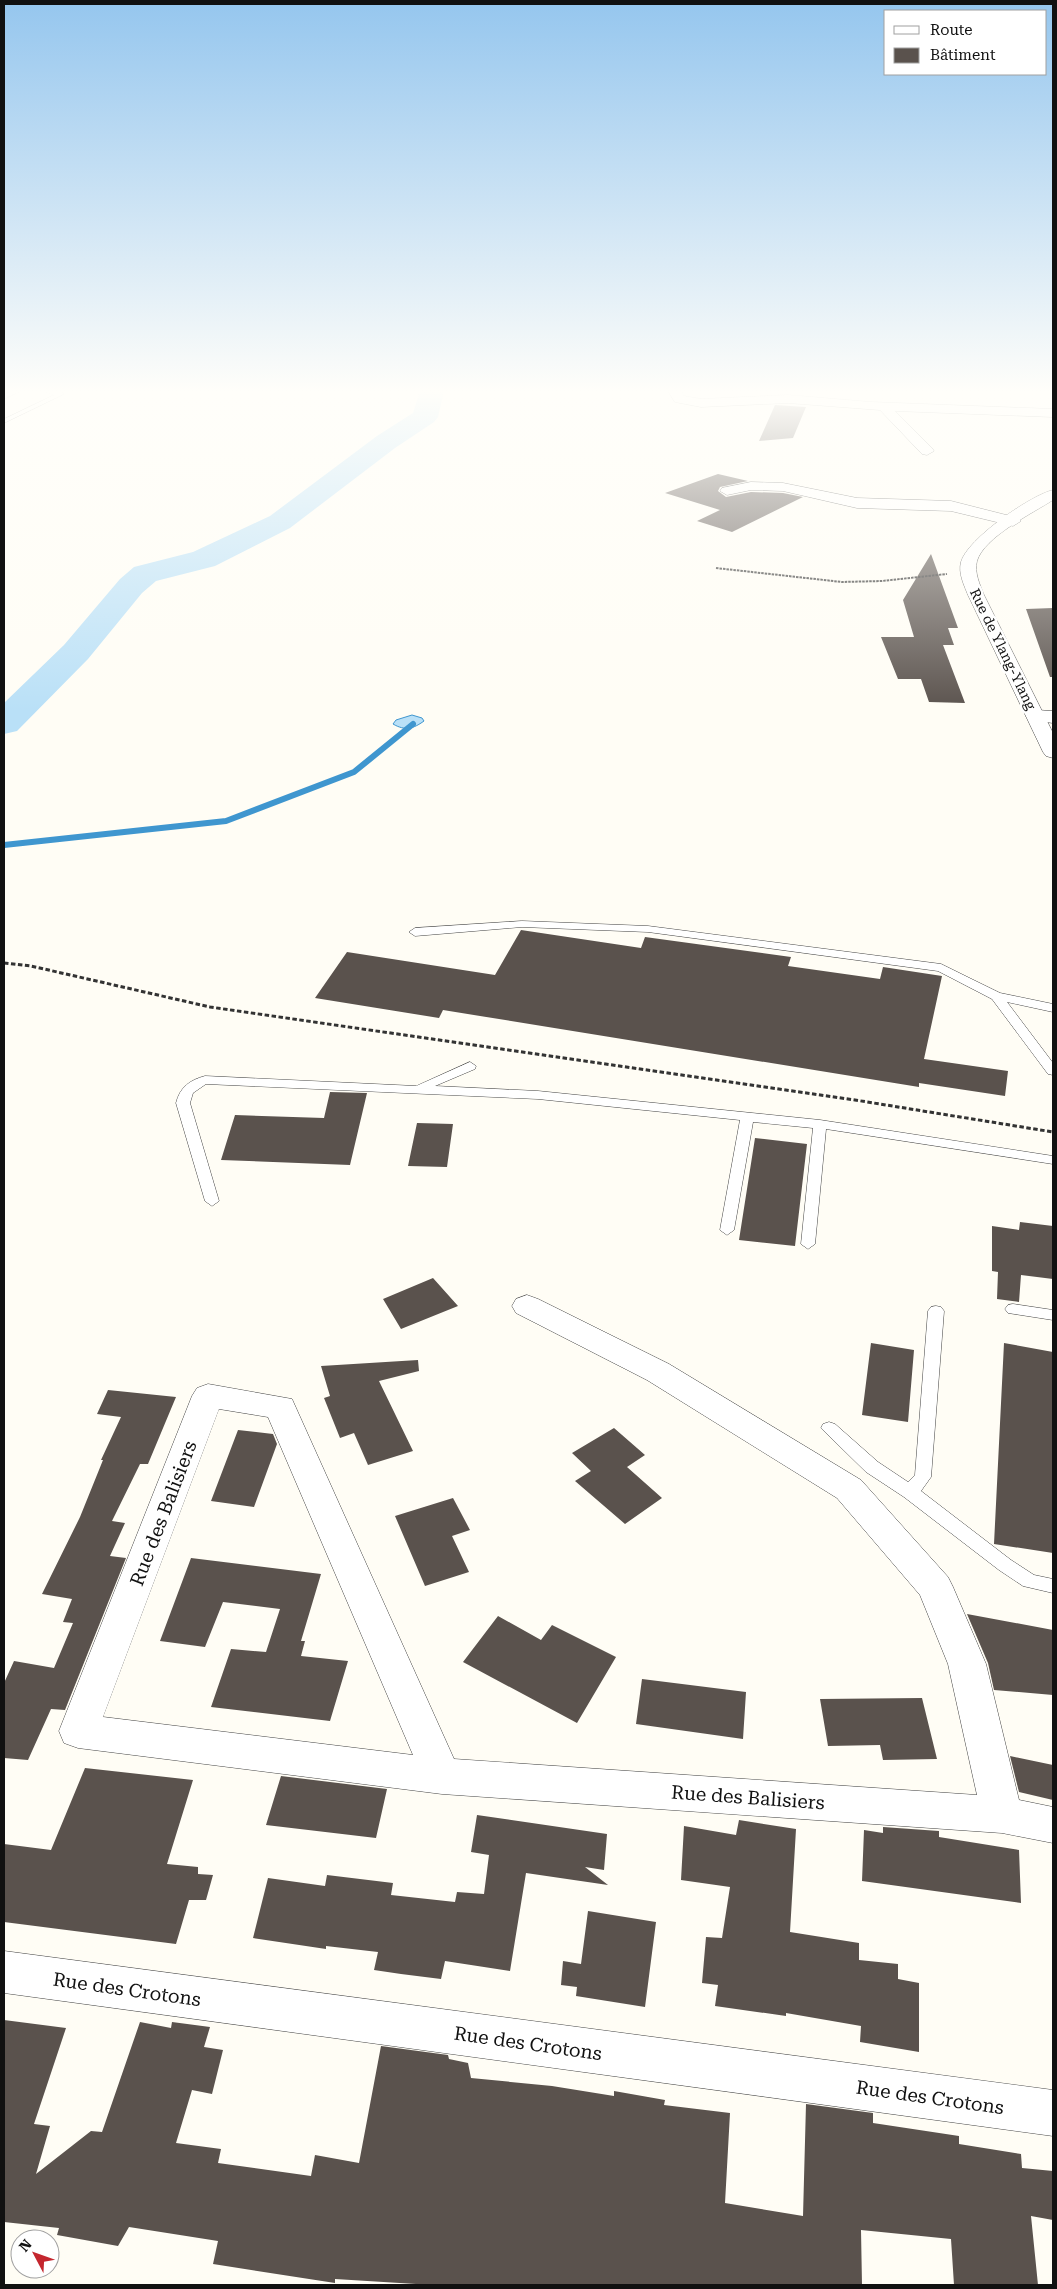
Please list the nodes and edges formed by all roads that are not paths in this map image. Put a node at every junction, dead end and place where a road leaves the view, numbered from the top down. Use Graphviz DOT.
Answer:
graph roads {
  1 [pos="833,498"];
  2 [pos="1047,498"];
  3 [pos="1013,521"];
  4 [pos="1045,717"];
  5 [pos="1053,752"];
  6 [pos="415,932"];
  7 [pos="996,996"];
  8 [pos="1053,1008"];
  9 [pos="470,1066"];
  10 [pos="1053,1071"];
  11 [pos="418,1089"];
  12 [pos="746,1116"];
  13 [pos="820,1124"];
  14 [pos="1053,1160"];
  15 [pos="212,1201"];
  16 [pos="727,1230"];
  17 [pos="808,1244"];
  18 [pos="527,1306"];
  19 [pos="1014,1309"];
  20 [pos="936,1311"];
  21 [pos="1053,1315"];
  22 [pos="829,1428"];
  23 [pos="910,1492"];
  24 [pos="1053,1586"];
  25 [pos="442,1776"];
  26 [pos="1002,1815"];
  27 [pos="1053,1825"];
  28 [pos="4,1972"];
  29 [pos="1053,2113"];
  1 -- 3 [label="street"];
  2 -- 3 [label="street, Rue de Ylang-Ylang"];
  3 -- 4 [label="street, Rue de Ylang-Ylang"];
  4 -- 5 [label="street, Rue de Ylang-Ylang"];
  6 -- 7 [label="lane"];
  7 -- 8 [label="lane"];
  7 -- 10 [label="lane"];
  9 -- 11 [label="lane"];
  11 -- 12 [label="lane"];
  11 -- 15 [label="lane"];
  12 -- 13 [label="lane"];
  12 -- 16 [label="lane"];
  13 -- 14 [label="lane"];
  13 -- 17 [label="lane"];
  18 -- 26 [label="street"];
  19 -- 21 [label="lane"];
  20 -- 23 [label="lane"];
  22 -- 23 [label="lane"];
  23 -- 24 [label="lane"];
  25 -- 25 [label="street, Rue des Balisiers"];
  25 -- 26 [label="street, Rue des Balisiers"];
  26 -- 27 [label="street, Rue des Balisiers"];
  28 -- 29 [label="street, Rue des Crotons"];
}
